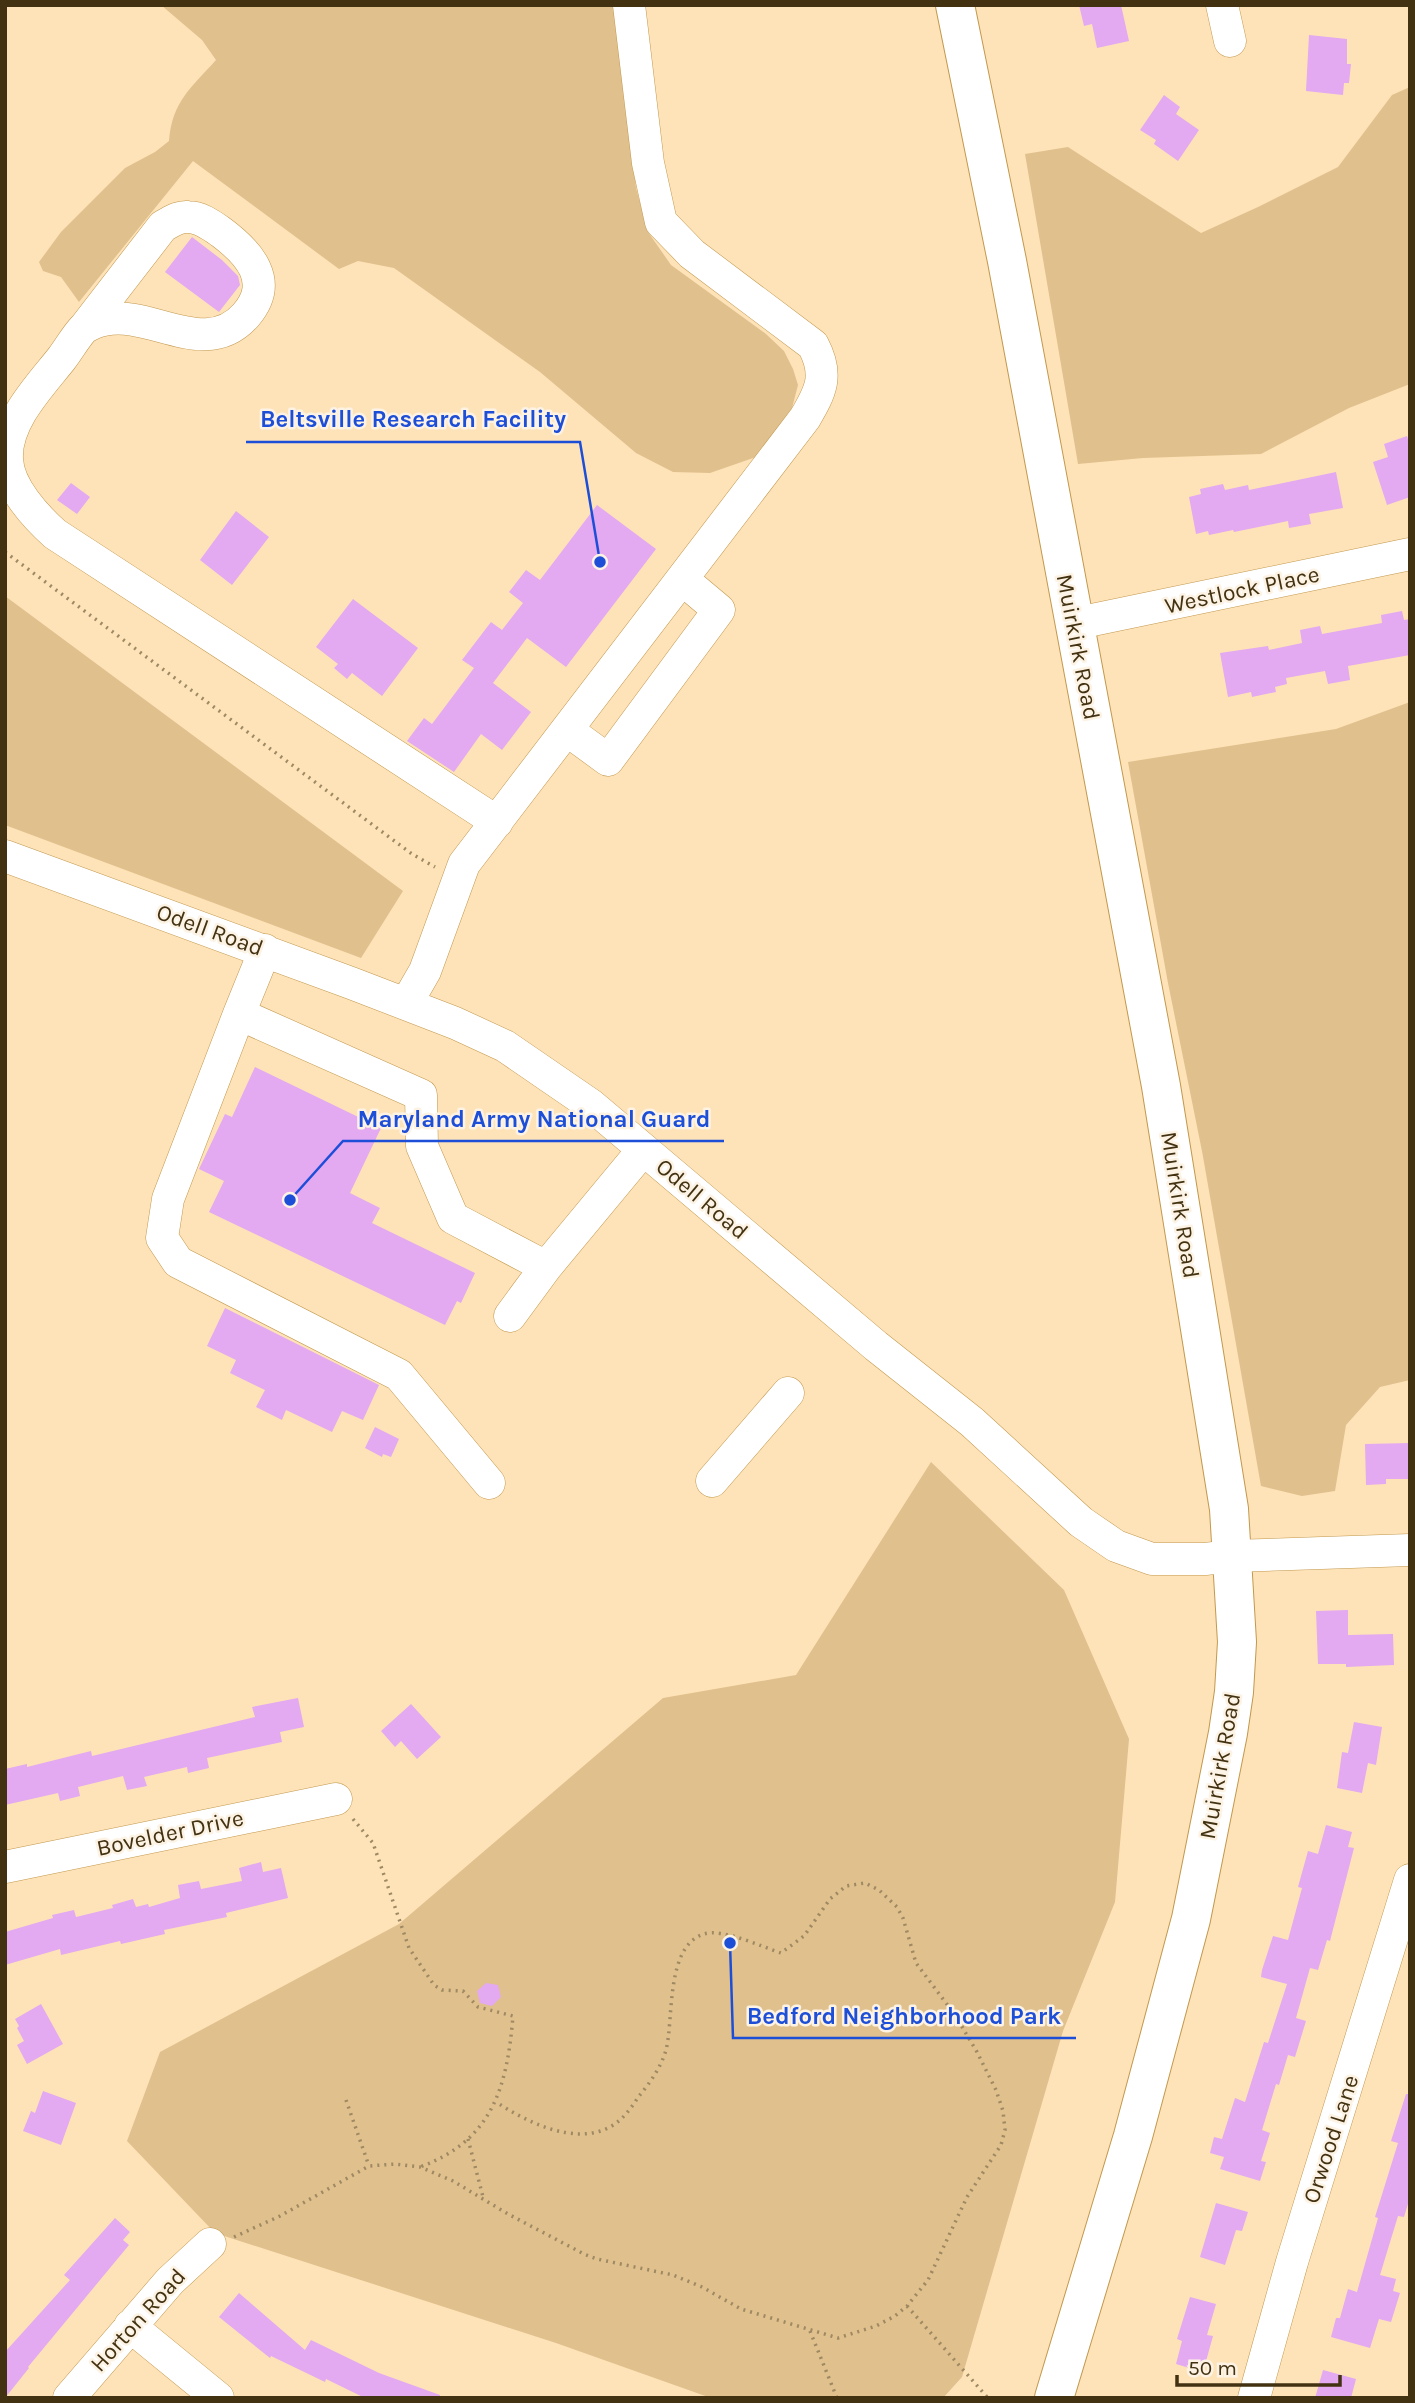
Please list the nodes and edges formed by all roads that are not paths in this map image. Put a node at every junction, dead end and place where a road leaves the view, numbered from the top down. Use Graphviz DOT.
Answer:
graph roads {
  1 [pos="629,5"];
  2 [pos="955,5"];
  3 [pos="1222,5"];
  4 [pos="1230,41"];
  5 [pos="85,327"];
  6 [pos="1410,554"];
  7 [pos="682,579"];
  8 [pos="1073,624"];
  9 [pos="567,730"];
  10 [pos="497,822"];
  11 [pos="5,856"];
  12 [pos="265,950"];
  13 [pos="406,1004"];
  14 [pos="239,1014"];
  15 [pos="643,1150"];
  16 [pos="546,1268"];
  17 [pos="510,1316"];
  18 [pos="788,1393"];
  19 [pos="712,1481"];
  20 [pos="489,1483"];
  21 [pos="1410,1550"];
  22 [pos="1232,1556"];
  23 [pos="335,1799"];
  24 [pos="5,1867"];
  25 [pos="1410,1880"];
  26 [pos="210,2244"];
  27 [pos="130,2326"];
  28 [pos="69,2398"];
  29 [pos="218,2398"];
  30 [pos="1054,2398"];
  31 [pos="1254,2398"];
  1 -- 7 [label="street"];
  2 -- 8 [label="main road, Muirkirk Road"];
  3 -- 4 [label="street"];
  5 -- 5 [label="street"];
  5 -- 10 [label="street"];
  6 -- 8 [label="street, Westlock Place"];
  7 -- 9 [label="street"];
  7 -- 9 [label="street"];
  8 -- 22 [label="main road, Muirkirk Road"];
  9 -- 10 [label="street"];
  10 -- 13 [label="street"];
  11 -- 12 [label="street, Odell Road"];
  12 -- 13 [label="street, Odell Road"];
  12 -- 14 [label="street"];
  13 -- 15 [label="street, Odell Road"];
  14 -- 16 [label="street"];
  14 -- 20 [label="street"];
  15 -- 16 [label="street"];
  15 -- 22 [label="street, Odell Road"];
  16 -- 17 [label="street"];
  18 -- 19 [label="street"];
  21 -- 22 [label="street, Odell Road"];
  22 -- 30 [label="main road, Muirkirk Road"];
  23 -- 24 [label="street, Bovelder Drive"];
  25 -- 31 [label="street, Orwood Lane"];
  26 -- 27 [label="street, Horton Road"];
  27 -- 28 [label="street, Horton Road"];
  27 -- 29 [label="street"];
}
